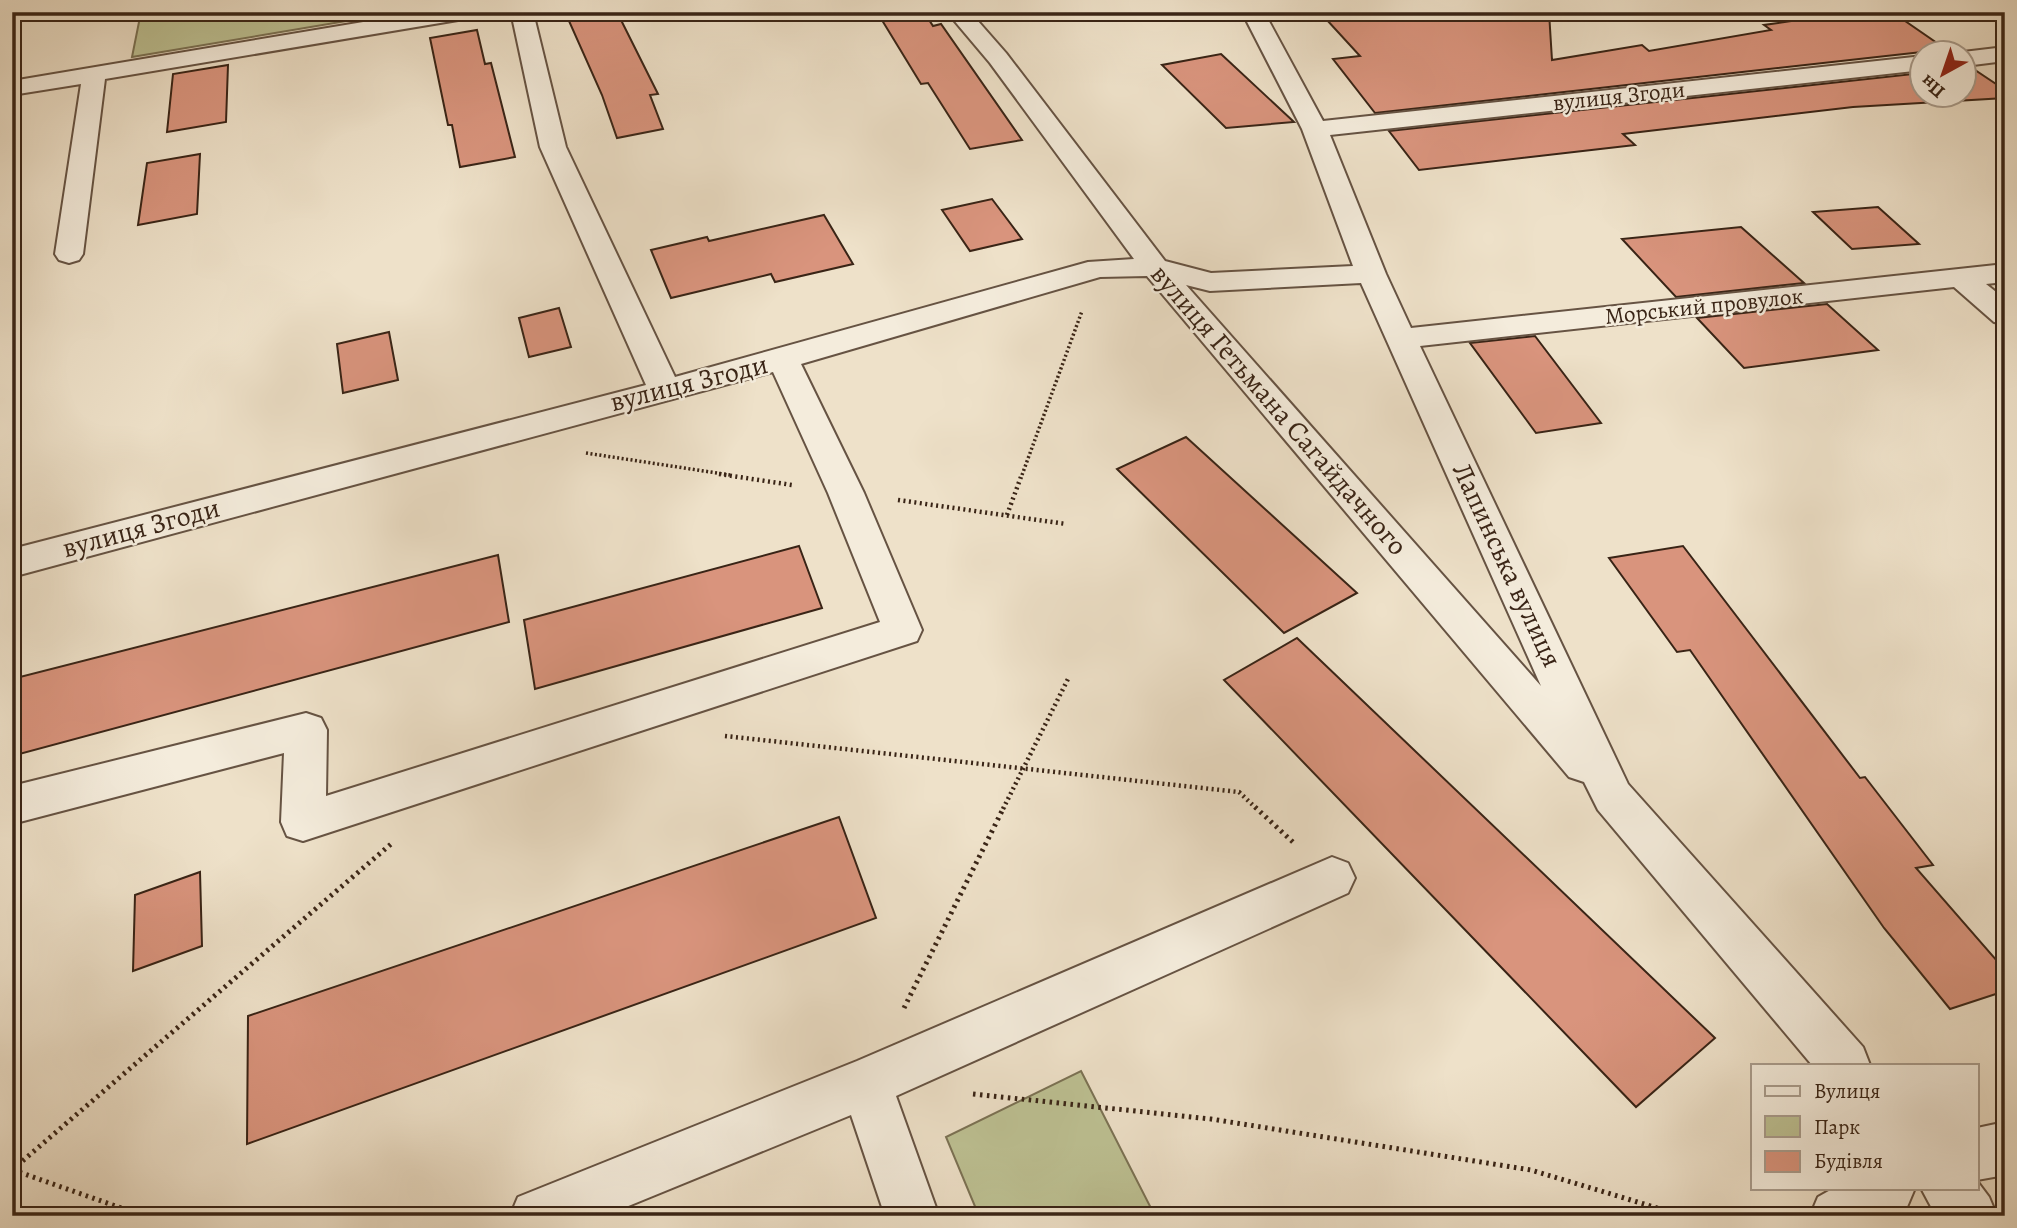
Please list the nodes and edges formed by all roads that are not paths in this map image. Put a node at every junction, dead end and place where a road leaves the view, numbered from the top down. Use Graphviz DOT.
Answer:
graph roads {
  1 [pos="464,12"];
  2 [pos="958,12"];
  3 [pos="1255,12"];
  4 [pos="517,14"];
  5 [pos="2005,54"];
  6 [pos="1979,57"];
  7 [pos="1909,65"];
  8 [pos="94,74"];
  9 [pos="12,88"];
  10 [pos="1315,129"];
  11 [pos="69,254"];
  12 [pos="1155,267"];
  13 [pos="2005,273"];
  14 [pos="1371,274"];
  15 [pos="1961,278"];
  16 [pos="2005,314"];
  17 [pos="1403,338"];
  18 [pos="783,359"];
  19 [pos="664,389"];
  20 [pos="12,563"];
  21 [pos="1613,797"];
  22 [pos="12,806"];
  23 [pos="1332,877"];
  24 [pos="1844,1064"];
  25 [pos="866,1083"];
  26 [pos="2005,1148"];
  27 [pos="1979,1154"];
  28 [pos="1884,1190"];
  29 [pos="1950,1190"];
  30 [pos="537,1216"];
  31 [pos="912,1216"];
  32 [pos="1837,1216"];
  33 [pos="1970,1216"];
  1 -- 8 [label="street"];
  2 -- 12 [label="street, вулиця Гетьмана Сагайдачного"];
  3 -- 10 [label="street, Лапинська вулиця"];
  4 -- 19 [label="street"];
  5 -- 6 [label="street"];
  7 -- 10 [label="street, вулиця Згоди"];
  8 -- 9 [label="street"];
  8 -- 11 [label="street"];
  10 -- 14 [label="street, Лапинська вулиця"];
  12 -- 14 [label="street, вулиця Згоди"];
  12 -- 18 [label="street, вулиця Згоди"];
  12 -- 21 [label="street, вулиця Гетьмана Сагайдачного"];
  13 -- 15 [label="street, Морський провулок"];
  14 -- 17 [label="street, Лапинська вулиця"];
  15 -- 16 [label="street"];
  15 -- 17 [label="street, Морський провулок"];
  17 -- 21 [label="street, Лапинська вулиця"];
  18 -- 19 [label="street, вулиця Згоди"];
  18 -- 22 [label="street"];
  19 -- 20 [label="street, вулиця Згоди"];
  21 -- 24 [label="street, Лапинська вулиця"];
  23 -- 25 [label="street"];
  25 -- 30 [label="street"];
  25 -- 31 [label="street"];
  26 -- 27 [label="street"];
  28 -- 32 [label="street"];
  29 -- 33 [label="street"];
}
